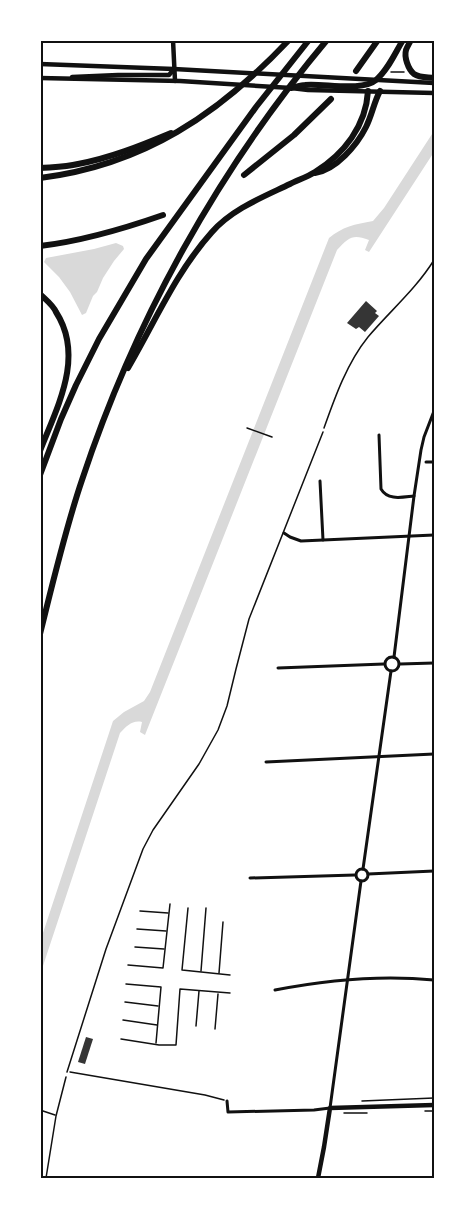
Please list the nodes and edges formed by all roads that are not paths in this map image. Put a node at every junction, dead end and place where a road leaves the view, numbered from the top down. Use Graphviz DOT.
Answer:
graph roads {
  1 [pos="173,40"];
  2 [pos="289,40"];
  3 [pos="309,40"];
  4 [pos="327,40"];
  5 [pos="378,40"];
  6 [pos="404,40"];
  7 [pos="411,40"];
  8 [pos="40,64"];
  9 [pos="174,69"];
  10 [pos="356,71"];
  11 [pos="40,78"];
  12 [pos="435,78"];
  13 [pos="62,79"];
  14 [pos="358,79"];
  15 [pos="376,80"];
  16 [pos="175,81"];
  17 [pos="435,83"];
  18 [pos="291,88"];
  19 [pos="366,88"];
  20 [pos="380,91"];
  21 [pos="435,93"];
  22 [pos="332,99"];
  23 [pos="190,125"];
  24 [pos="40,168"];
  25 [pos="314,173"];
  26 [pos="244,175"];
  27 [pos="40,178"];
  28 [pos="163,215"];
  29 [pos="40,246"];
  30 [pos="40,294"];
  31 [pos="115,389"];
  32 [pos="435,411"];
  33 [pos="323,432"];
  34 [pos="379,435"];
  35 [pos="40,452"];
  36 [pos="426,462"];
  37 [pos="435,462"];
  38 [pos="40,475"];
  39 [pos="320,481"];
  40 [pos="414,496"];
  41 [pos="284,533"];
  42 [pos="435,535"];
  43 [pos="409,536"];
  44 [pos="323,540"];
  45 [pos="40,634"];
  46 [pos="394,657"];
  47 [pos="435,663"];
  48 [pos="384,664"];
  49 [pos="399,664"];
  50 [pos="278,668"];
  51 [pos="391,671"];
  52 [pos="435,754"];
  53 [pos="378,757"];
  54 [pos="266,762"];
  55 [pos="363,869"];
  56 [pos="435,871"];
  57 [pos="368,874"];
  58 [pos="355,875"];
  59 [pos="250,878"];
  60 [pos="361,882"];
  61 [pos="347,980"];
  62 [pos="435,980"];
  63 [pos="275,990"];
  64 [pos="67,1072"];
  65 [pos="227,1101"];
  66 [pos="435,1105"];
  67 [pos="330,1108"];
  68 [pos="318,1179"];
  1 -- 9 [label="street"];
  2 -- 23 [label="highway"];
  3 -- 38 [label="highway"];
  4 -- 31 [label="highway"];
  5 -- 10 [label="highway"];
  6 -- 15 [label="highway"];
  7 -- 12 [label="highway"];
  8 -- 9 [label="street"];
  9 -- 13 [label="street"];
  9 -- 14 [label="street"];
  9 -- 16 [label="street"];
  11 -- 13 [label="street"];
  13 -- 16 [label="street"];
  14 -- 15 [label="street"];
  14 -- 19 [label="street"];
  15 -- 17 [label="street"];
  15 -- 19 [label="highway"];
  16 -- 18 [label="street"];
  18 -- 19 [label="highway"];
  19 -- 20 [label="street"];
  19 -- 25 [label="highway"];
  20 -- 21 [label="street"];
  20 -- 25 [label="highway"];
  22 -- 26 [label="highway"];
  23 -- 24 [label="highway"];
  23 -- 27 [label="highway"];
  25 -- 31 [label="highway"];
  28 -- 29 [label="highway"];
  30 -- 35 [label="highway"];
  31 -- 45 [label="highway"];
  32 -- 40 [label="street"];
  33 -- 41 [label="lane"];
  34 -- 40 [label="street"];
  36 -- 37 [label="street"];
  39 -- 44 [label="street"];
  40 -- 43 [label="street"];
  41 -- 44 [label="street"];
  41 -- 64 [label="lane"];
  42 -- 43 [label="street"];
  43 -- 44 [label="street"];
  43 -- 46 [label="street"];
  46 -- 48 [label="street"];
  46 -- 49 [label="street"];
  47 -- 49 [label="street"];
  48 -- 50 [label="street"];
  48 -- 51 [label="street"];
  49 -- 51 [label="street"];
  51 -- 53 [label="street"];
  52 -- 53 [label="street"];
  53 -- 54 [label="street"];
  53 -- 55 [label="street"];
  55 -- 57 [label="street"];
  55 -- 58 [label="street"];
  56 -- 57 [label="street"];
  57 -- 60 [label="street"];
  58 -- 59 [label="street"];
  58 -- 60 [label="street"];
  60 -- 61 [label="street"];
  61 -- 62 [label="street"];
  61 -- 63 [label="street"];
  61 -- 67 [label="street"];
  65 -- 67 [label="street"];
  66 -- 67 [label="street"];
  67 -- 68 [label="street"];
}
